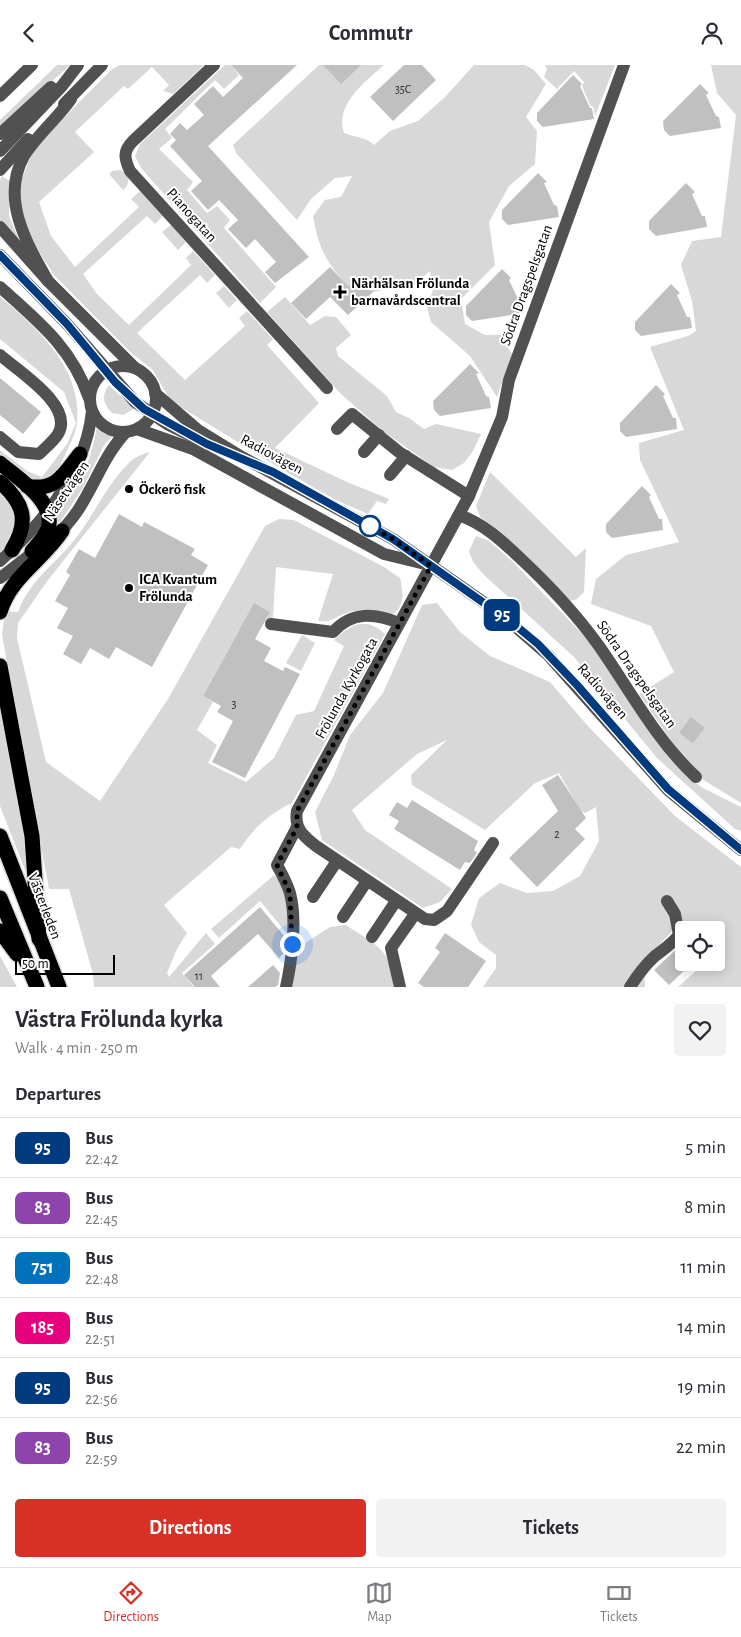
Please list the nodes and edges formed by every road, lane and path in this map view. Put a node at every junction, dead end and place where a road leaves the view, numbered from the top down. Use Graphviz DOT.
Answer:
graph roads {
  1 [pos="32,65"];
  2 [pos="78,65"];
  3 [pos="112,65"];
  4 [pos="214,65"];
  5 [pos="624,65"];
  6 [pos="100,69"];
  7 [pos="70,75"];
  8 [pos="0,96"];
  9 [pos="70,99"];
  10 [pos="0,134"];
  11 [pos="0,151"];
  12 [pos="0,170"];
  13 [pos="0,227"];
  14 [pos="0,255"];
  15 [pos="48,281"];
  16 [pos="0,287"];
  17 [pos="0,355"];
  18 [pos="135,368"];
  19 [pos="106,371"];
  20 [pos="327,388"];
  21 [pos="155,393"];
  22 [pos="91,405"];
  23 [pos="152,415"];
  24 [pos="337,429"];
  25 [pos="131,430"];
  26 [pos="379,435"];
  27 [pos="0,437"];
  28 [pos="207,444"];
  29 [pos="364,452"];
  30 [pos="80,454"];
  31 [pos="406,456"];
  32 [pos="242,457"];
  33 [pos="0,463"];
  34 [pos="390,475"];
  35 [pos="0,482"];
  36 [pos="27,486"];
  37 [pos="266,489"];
  38 [pos="469,496"];
  39 [pos="48,512"];
  40 [pos="459,515"];
  41 [pos="62,531"];
  42 [pos="12,550"];
  43 [pos="32,551"];
  44 [pos="0,561"];
  45 [pos="431,566"];
  46 [pos="0,578"];
  47 [pos="0,612"];
  48 [pos="399,623"];
  49 [pos="271,624"];
  50 [pos="0,666"];
  51 [pos="696,777"];
  52 [pos="297,827"];
  53 [pos="0,836"];
  54 [pos="493,843"];
  55 [pos="741,850"];
  56 [pos="338,861"];
  57 [pos="367,881"];
  58 [pos="313,897"];
  59 [pos="0,898"];
  60 [pos="396,901"];
  61 [pos="667,901"];
  62 [pos="415,914"];
  63 [pos="343,917"];
  64 [pos="0,931"];
  65 [pos="372,937"];
  66 [pos="39,939"];
  67 [pos="34,980"];
  68 [pos="59,987"];
  69 [pos="286,987"];
  70 [pos="400,987"];
  71 [pos="630,987"];
  1 -- 8 [label="street"];
  2 -- 7 [label="street"];
  3 -- 6 [label="street"];
  4 -- 20 [label="street, Pianogatan"];
  5 -- 38 [label="street, Södra Dragspelsgatan"];
  6 -- 9 [label="street"];
  7 -- 10 [label="street"];
  7 -- 11 [label="street"];
  9 -- 12 [label="street"];
  9 -- 15 [label="street"];
  13 -- 15 [label="street"];
  14 -- 19 [label="street"];
  15 -- 18 [label="street"];
  16 -- 22 [label="street"];
  17 -- 27 [label="street"];
  18 -- 19 [label="street"];
  18 -- 21 [label="street, Radiovägen"];
  19 -- 22 [label="street, Näsetvägen"];
  19 -- 23 [label="street"];
  21 -- 23 [label="street"];
  21 -- 32 [label="street, Radiovägen"];
  22 -- 25 [label="street, Radiovägen"];
  22 -- 30 [label="street, Näsetvägen"];
  23 -- 25 [label="street, Näsetvägen"];
  23 -- 28 [label="street"];
  24 -- 26 [label="street"];
  25 -- 37 [label="street, Radiovägen"];
  25 -- 41 [label="street, Näsetvägen"];
  26 -- 29 [label="street"];
  26 -- 31 [label="street"];
  28 -- 32 [label="street"];
  28 -- 37 [label="street"];
  30 -- 36 [label="highway"];
  30 -- 39 [label="street, Näsetvägen"];
  31 -- 34 [label="street"];
  31 -- 38 [label="street"];
  32 -- 45 [label="street, Radiovägen"];
  33 -- 36 [label="highway"];
  35 -- 42 [label="highway"];
  36 -- 39 [label="highway"];
  37 -- 45 [label="street, Radiovägen"];
  38 -- 40 [label="street, Södra Dragspelsgatan"];
  39 -- 42 [label="street, Näsetvägen"];
  39 -- 43 [label="highway"];
  40 -- 45 [label="street, Södra Dragspelsgatan"];
  40 -- 51 [label="street, Södra Dragspelsgatan"];
  41 -- 43 [label="street, Näsetvägen"];
  41 -- 47 [label="highway"];
  42 -- 44 [label="street, Näsetvägen"];
  43 -- 46 [label="street, Näsetvägen"];
  45 -- 48 [label="street, Frölunda Kyrkogata"];
  45 -- 55 [label="street, Radiovägen"];
  48 -- 49 [label="street"];
  48 -- 52 [label="street, Frölunda Kyrkogata"];
  50 -- 66 [label="highway"];
  52 -- 56 [label="street"];
  52 -- 69 [label="street, Frölunda Kyrkogata"];
  53 -- 66 [label="highway, Västerleden"];
  54 -- 62 [label="street"];
  56 -- 57 [label="street"];
  56 -- 58 [label="street"];
  57 -- 60 [label="street"];
  57 -- 63 [label="street"];
  59 -- 67 [label="highway"];
  60 -- 62 [label="street"];
  60 -- 65 [label="street"];
  61 -- 71 [label="street"];
  62 -- 70 [label="street"];
  64 -- 67 [label="highway"];
  66 -- 68 [label="highway, Västerleden"];
}
